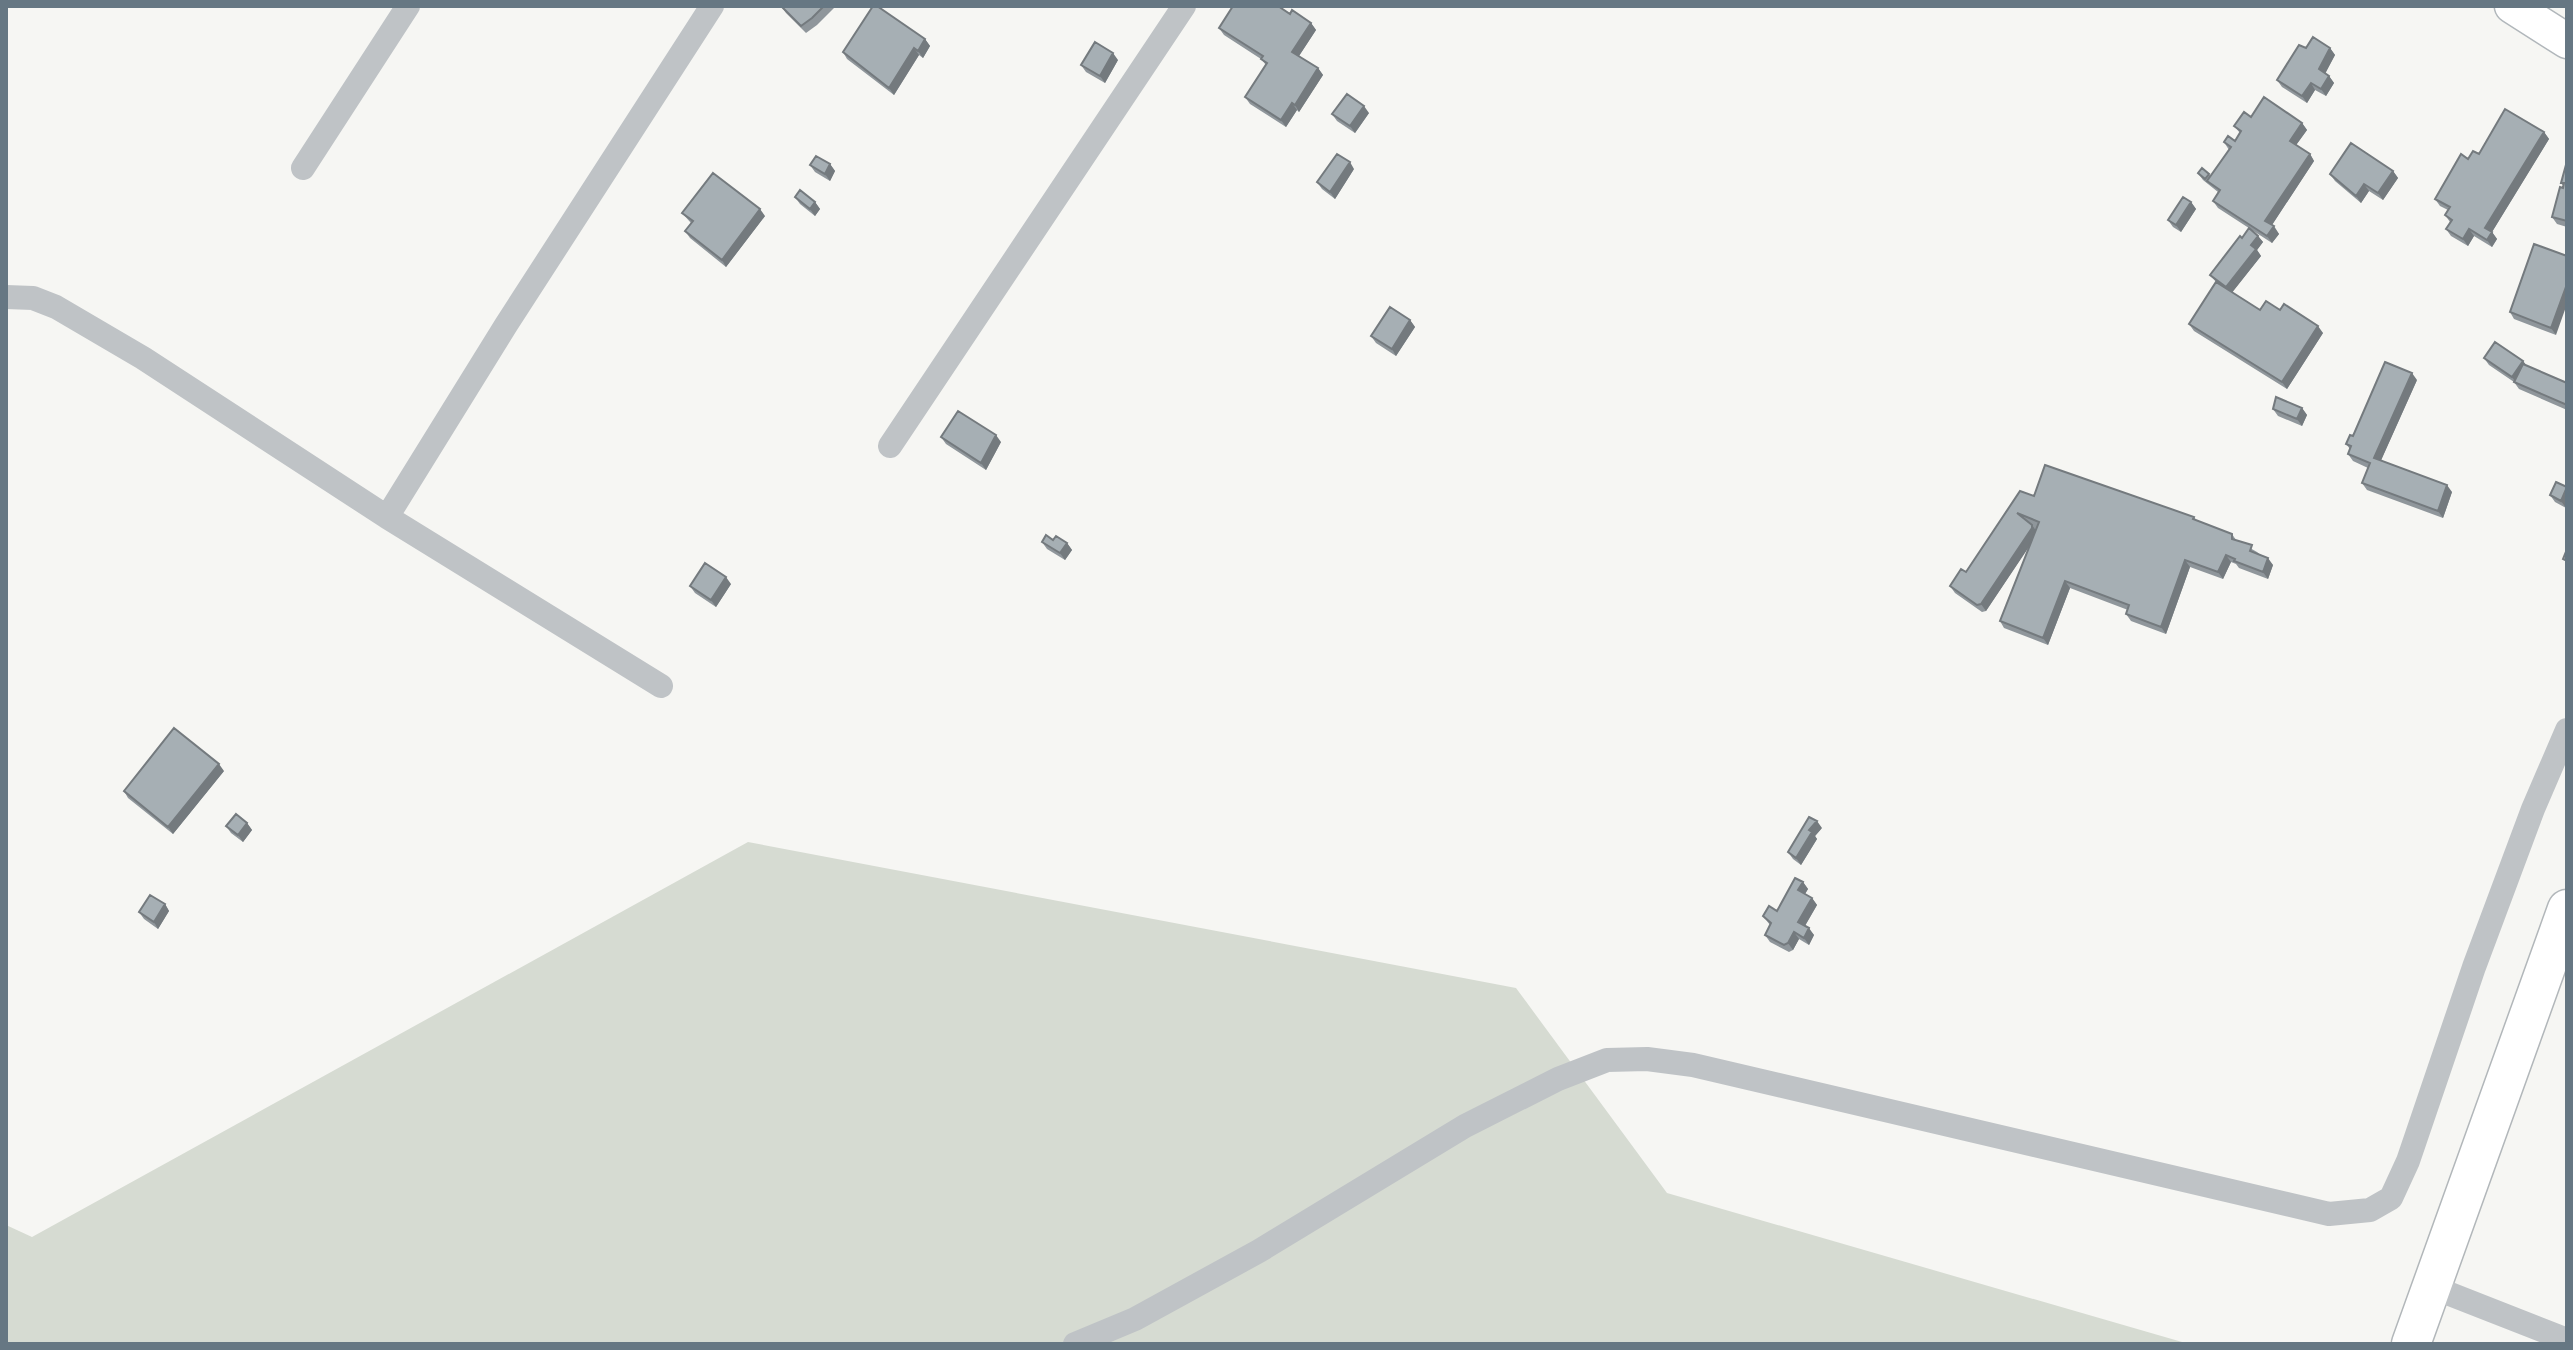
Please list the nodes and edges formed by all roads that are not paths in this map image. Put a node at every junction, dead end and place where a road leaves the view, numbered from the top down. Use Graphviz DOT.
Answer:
graph roads {
  1 [pos="408,6"];
  2 [pos="712,6"];
  3 [pos="1184,6"];
  4 [pos="2512,6"];
  5 [pos="2567,41"];
  6 [pos="303,168"];
  7 [pos="6,297"];
  8 [pos="890,446"];
  9 [pos="387,517"];
  10 [pos="661,686"];
  11 [pos="2567,730"];
  12 [pos="2567,909"];
  13 [pos="2432,1287"];
  14 [pos="2567,1340"];
  15 [pos="1075,1344"];
  16 [pos="2411,1344"];
  1 -- 6 [label="street"];
  2 -- 9 [label="street"];
  3 -- 8 [label="street"];
  4 -- 5 [label="street"];
  7 -- 9 [label="street"];
  9 -- 10 [label="street"];
  11 -- 15 [label="street"];
  12 -- 13 [label="main road"];
  13 -- 14 [label="street"];
  13 -- 16 [label="main road"];
}
